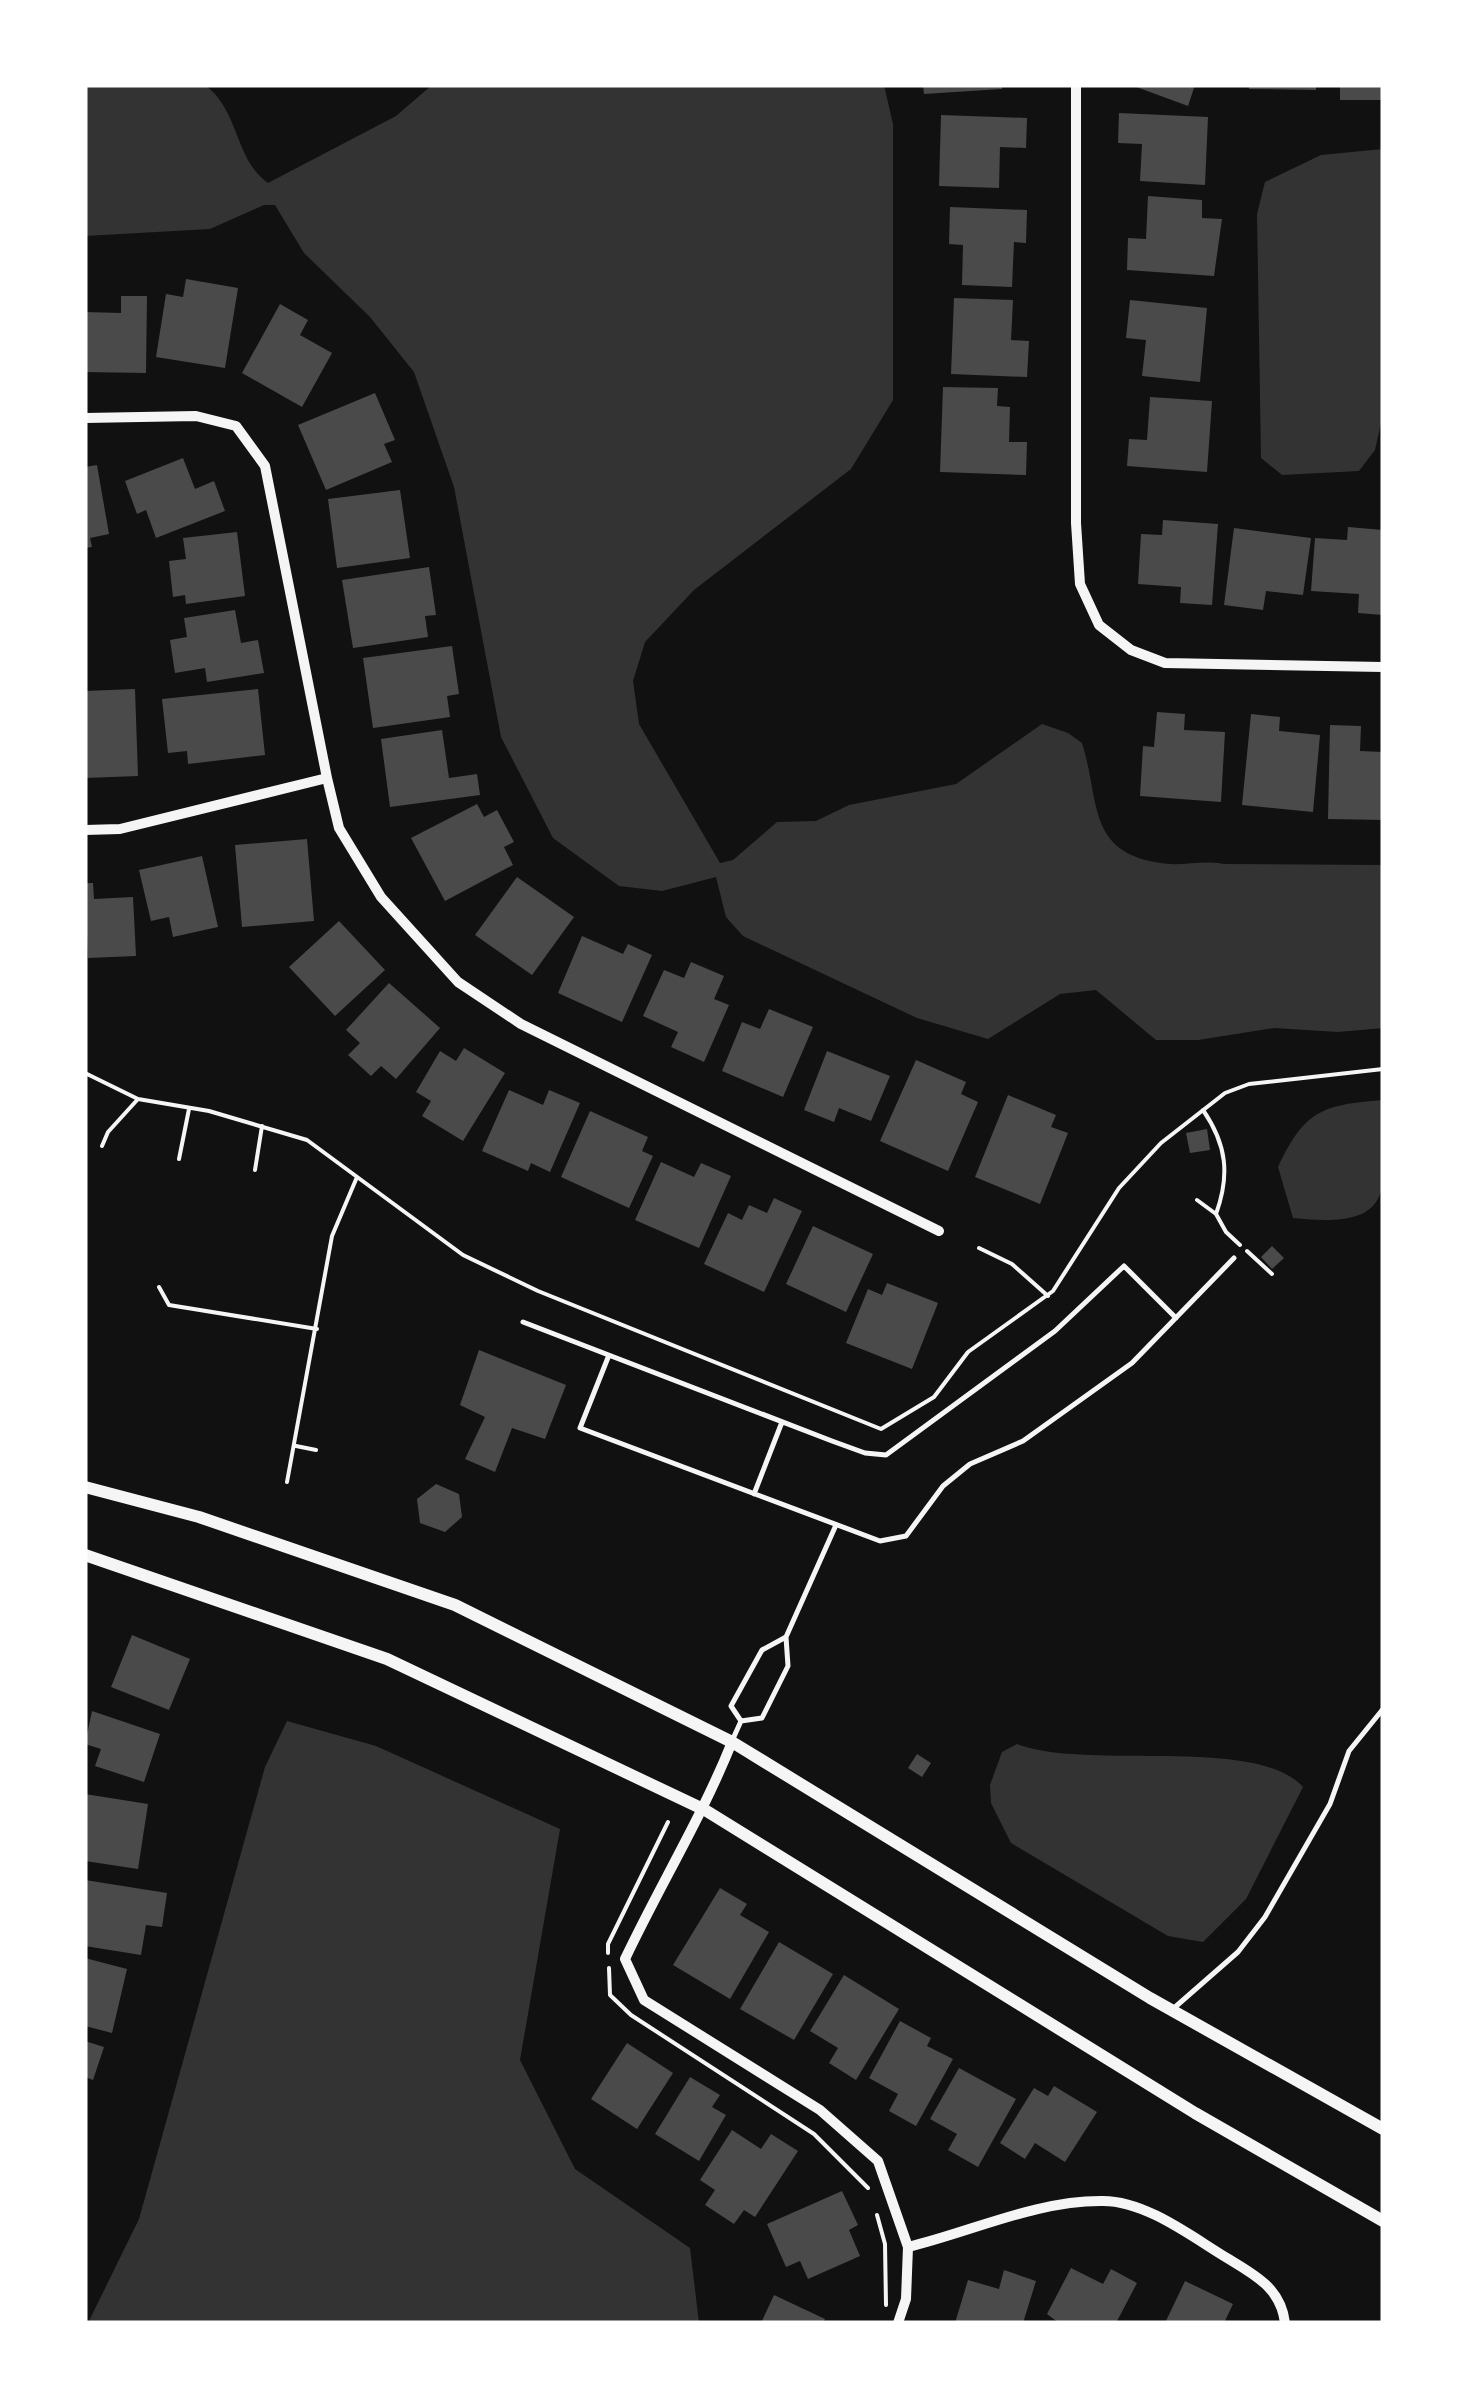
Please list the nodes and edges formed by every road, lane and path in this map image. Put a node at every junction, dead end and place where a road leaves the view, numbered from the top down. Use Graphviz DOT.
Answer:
graph roads {
  1 [pos="1076,85"];
  2 [pos="85,418"];
  3 [pos="1383,666"];
  4 [pos="328,778"];
  5 [pos="85,830"];
  6 [pos="1383,1069"];
  7 [pos="85,1073"];
  8 [pos="138,1098"];
  9 [pos="188,1109"];
  10 [pos="1203,1110"];
  11 [pos="262,1126"];
  12 [pos="102,1146"];
  13 [pos="179,1159"];
  14 [pos="255,1170"];
  15 [pos="358,1176"];
  16 [pos="1198,1200"];
  17 [pos="1216,1214"];
  18 [pos="939,1231"];
  19 [pos="979,1248"];
  20 [pos="1234,1258"];
  21 [pos="1272,1274"];
  22 [pos="159,1287"];
  23 [pos="1048,1296"];
  24 [pos="1176,1318"];
  25 [pos="524,1322"];
  26 [pos="317,1329"];
  27 [pos="609,1355"];
  28 [pos="782,1422"];
  29 [pos="296,1446"];
  30 [pos="316,1450"];
  31 [pos="287,1482"];
  32 [pos="85,1487"];
  33 [pos="754,1494"];
  34 [pos="836,1525"];
  35 [pos="85,1556"];
  36 [pos="786,1636"];
  37 [pos="1383,1709"];
  38 [pos="741,1721"];
  39 [pos="732,1742"];
  40 [pos="705,1810"];
  41 [pos="1172,2010"];
  42 [pos="1383,2129"];
  43 [pos="1383,2221"];
  44 [pos="908,2247"];
  45 [pos="898,2323"];
  46 [pos="1285,2323"];
  1 -- 3 [label="street"];
  2 -- 4 [label="street"];
  4 -- 5 [label="street"];
  4 -- 18 [label="street"];
  6 -- 10 [label="path"];
  7 -- 8 [label="path"];
  8 -- 9 [label="path"];
  8 -- 12 [label="path"];
  9 -- 11 [label="path"];
  9 -- 13 [label="path"];
  10 -- 17 [label="path"];
  10 -- 23 [label="path"];
  11 -- 14 [label="path"];
  11 -- 15 [label="path"];
  15 -- 23 [label="path"];
  15 -- 26 [label="path"];
  16 -- 17 [label="path"];
  17 -- 21 [label="path"];
  19 -- 23 [label="path"];
  20 -- 24 [label="lane"];
  22 -- 26 [label="path"];
  24 -- 28 [label="lane"];
  24 -- 34 [label="lane"];
  25 -- 27 [label="lane"];
  26 -- 29 [label="path"];
  27 -- 28 [label="lane"];
  27 -- 33 [label="lane"];
  28 -- 33 [label="lane"];
  29 -- 30 [label="path"];
  29 -- 31 [label="path"];
  32 -- 39 [label="street"];
  33 -- 34 [label="lane"];
  34 -- 36 [label="lane"];
  35 -- 40 [label="street"];
  36 -- 38 [label="lane"];
  36 -- 38 [label="lane"];
  37 -- 41 [label="lane"];
  38 -- 39 [label="lane"];
  39 -- 40 [label="street"];
  39 -- 41 [label="street"];
  40 -- 43 [label="street"];
  40 -- 44 [label="street"];
  41 -- 42 [label="street"];
  44 -- 45 [label="street"];
  44 -- 46 [label="street"];
}
